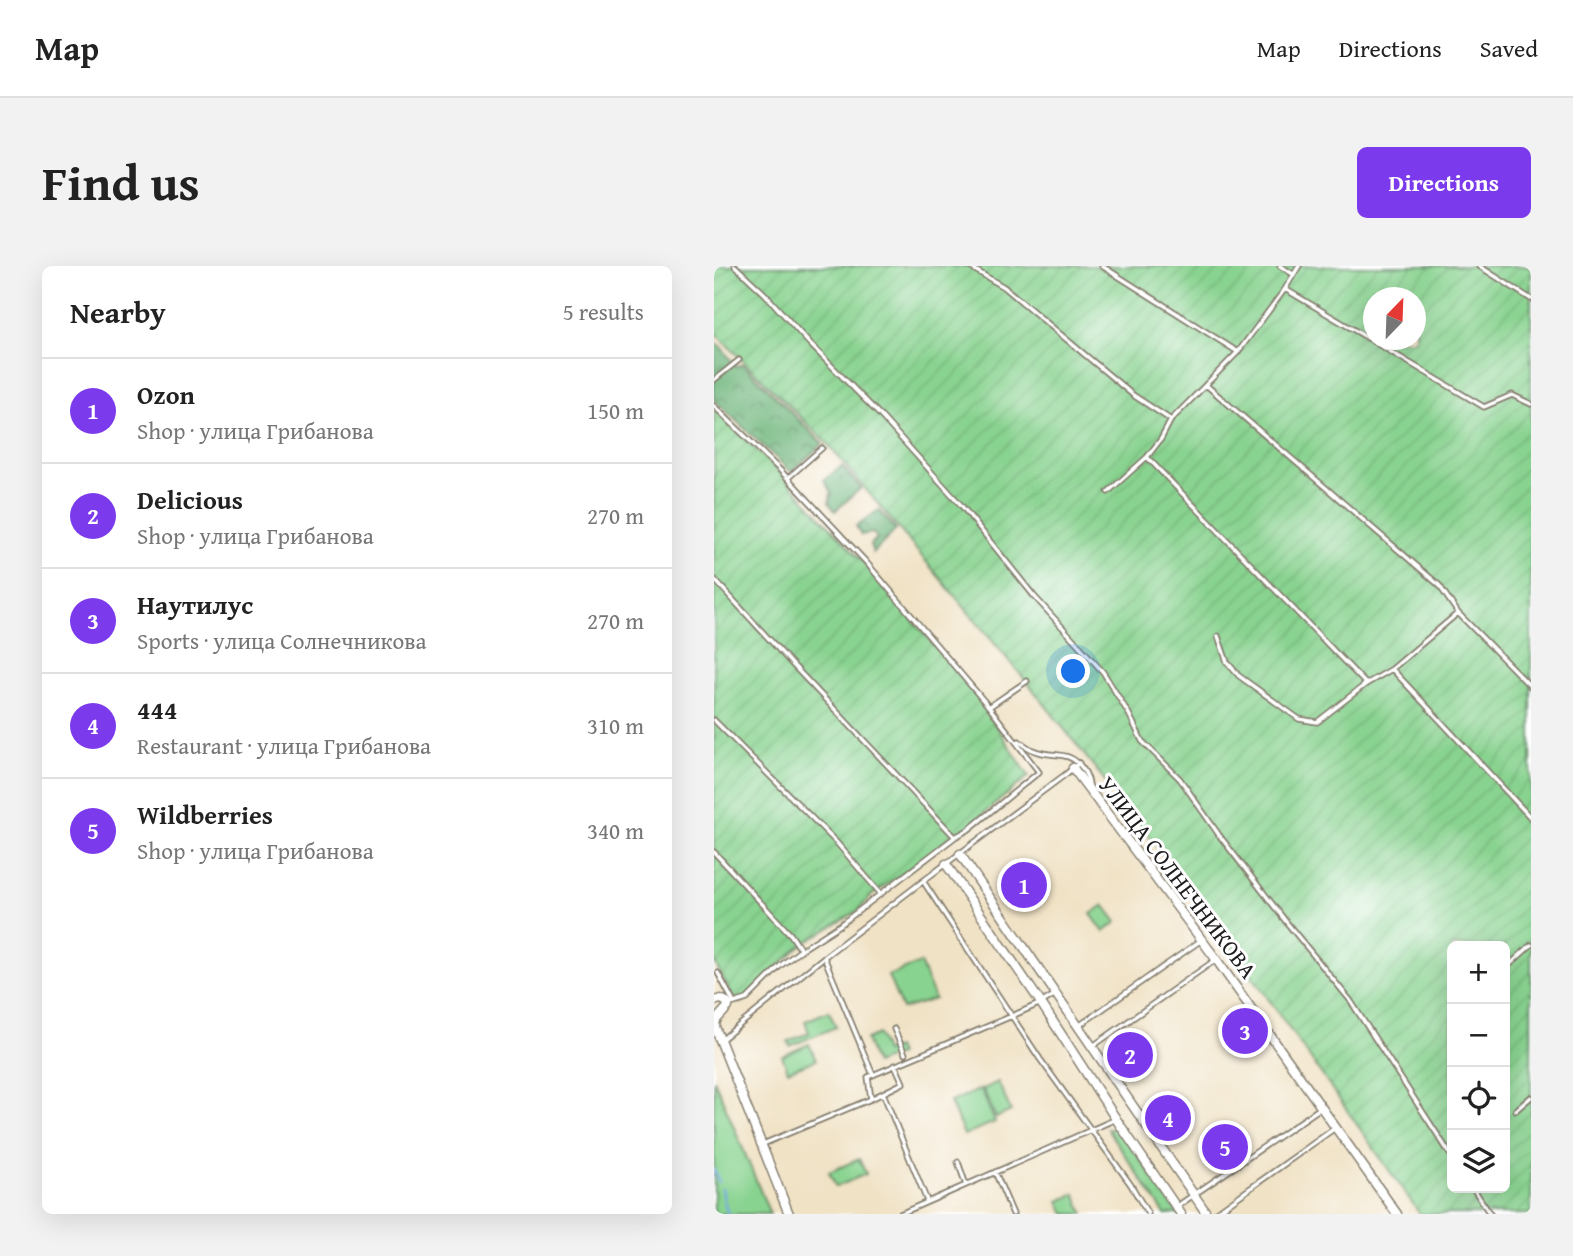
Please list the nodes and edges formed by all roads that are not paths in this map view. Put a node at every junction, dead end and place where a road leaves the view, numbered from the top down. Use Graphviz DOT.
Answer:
graph roads {
  1 [pos="734,266"];
  2 [pos="968,266"];
  3 [pos="1102,266"];
  4 [pos="1280,266"];
  5 [pos="1299,266"];
  6 [pos="1479,266"];
  7 [pos="1294,275"];
  8 [pos="1285,289"];
  9 [pos="1531,299"];
  10 [pos="1238,352"];
  11 [pos="738,360"];
  12 [pos="714,380"];
  13 [pos="1206,385"];
  14 [pos="1531,404"];
  15 [pos="714,407"];
  16 [pos="1171,420"];
  17 [pos="822,447"];
  18 [pos="1147,457"];
  19 [pos="788,478"];
  20 [pos="1108,492"];
  21 [pos="714,579"];
  22 [pos="1458,613"];
  23 [pos="1217,636"];
  24 [pos="1392,669"];
  25 [pos="1027,681"];
  26 [pos="1366,684"];
  27 [pos="1531,687"];
  28 [pos="989,707"];
  29 [pos="714,720"];
  30 [pos="1014,738"];
  31 [pos="1076,765"];
  32 [pos="1531,818"];
  33 [pos="955,837"];
  34 [pos="714,852"];
  35 [pos="936,852"];
  36 [pos="960,854"];
  37 [pos="946,864"];
  38 [pos="923,881"];
  39 [pos="881,894"];
  40 [pos="1201,940"];
  41 [pos="1531,945"];
  42 [pos="802,950"];
  43 [pos="824,957"];
  44 [pos="1216,959"];
  45 [pos="1510,964"];
  46 [pos="718,973"];
  47 [pos="1056,993"];
  48 [pos="714,1001"];
  49 [pos="1041,1003"];
  50 [pos="731,1004"];
  51 [pos="1012,1016"];
  52 [pos="1079,1026"];
  53 [pos="894,1028"];
  54 [pos="719,1042"];
  55 [pos="1093,1046"];
  56 [pos="905,1054"];
  57 [pos="895,1065"];
  58 [pos="873,1074"];
  59 [pos="883,1093"];
  60 [pos="1531,1097"];
  61 [pos="870,1099"];
  62 [pos="1321,1107"];
  63 [pos="1516,1110"];
  64 [pos="1116,1119"];
  65 [pos="1336,1128"];
  66 [pos="1090,1131"];
  67 [pos="761,1145"];
  68 [pos="1447,1149"];
  69 [pos="958,1162"];
  70 [pos="995,1172"];
  71 [pos="966,1185"];
  72 [pos="1476,1193"];
  73 [pos="1194,1194"];
  74 [pos="928,1202"];
  75 [pos="1178,1210"];
  76 [pos="789,1214"];
  77 [pos="900,1214"];
  78 [pos="1013,1214"];
  79 [pos="1148,1214"];
  80 [pos="1208,1214"];
  81 [pos="1214,1214"];
  82 [pos="1397,1214"];
  83 [pos="1490,1214"];
  1 -- 68 [label="lane"];
  2 -- 16 [label="lane"];
  3 -- 10 [label="lane"];
  4 -- 7 [label="lane"];
  5 -- 7 [label="lane"];
  6 -- 9 [label="lane"];
  7 -- 8 [label="lane"];
  8 -- 10 [label="lane"];
  8 -- 14 [label="lane"];
  10 -- 13 [label="lane"];
  11 -- 12 [label="lane"];
  13 -- 16 [label="lane"];
  13 -- 22 [label="lane"];
  15 -- 19 [label="lane"];
  16 -- 18 [label="lane"];
  17 -- 19 [label="lane"];
  18 -- 20 [label="lane"];
  18 -- 26 [label="lane"];
  19 -- 28 [label="lane"];
  21 -- 33 [label="lane"];
  22 -- 24 [label="lane"];
  22 -- 27 [label="lane"];
  23 -- 26 [label="lane"];
  24 -- 26 [label="lane"];
  24 -- 32 [label="lane"];
  25 -- 28 [label="lane"];
  28 -- 30 [label="lane"];
  29 -- 39 [label="lane"];
  30 -- 31 [label="lane"];
  30 -- 33 [label="lane"];
  31 -- 36 [label="lane"];
  31 -- 40 [label="street, УЛИЦА СОЛНЕЧНИКОВА"];
  33 -- 35 [label="lane"];
  34 -- 42 [label="lane"];
  35 -- 37 [label="lane"];
  35 -- 39 [label="lane"];
  36 -- 37 [label="lane"];
  36 -- 47 [label="street"];
  37 -- 38 [label="lane"];
  37 -- 49 [label="street"];
  38 -- 43 [label="lane"];
  38 -- 51 [label="lane"];
  39 -- 42 [label="lane"];
  40 -- 44 [label="street, УЛИЦА СОЛНЕЧНИКОВА"];
  40 -- 52 [label="lane"];
  41 -- 45 [label="lane"];
  42 -- 50 [label="lane"];
  43 -- 54 [label="lane"];
  43 -- 58 [label="lane"];
  44 -- 55 [label="lane"];
  44 -- 62 [label="street, УЛИЦА СОЛНЕЧНИКОВА"];
  46 -- 50 [label="lane"];
  47 -- 49 [label="lane"];
  47 -- 52 [label="street"];
  48 -- 50 [label="street"];
  49 -- 51 [label="lane"];
  49 -- 64 [label="street"];
  50 -- 54 [label="street"];
  51 -- 57 [label="lane"];
  51 -- 66 [label="lane"];
  52 -- 55 [label="street"];
  53 -- 56 [label="lane"];
  54 -- 67 [label="street"];
  55 -- 73 [label="street"];
  57 -- 58 [label="lane"];
  57 -- 59 [label="lane"];
  58 -- 61 [label="lane"];
  59 -- 61 [label="lane"];
  59 -- 74 [label="lane"];
  60 -- 63 [label="lane"];
  61 -- 67 [label="lane"];
  62 -- 65 [label="street, УЛИЦА СОЛНЕЧНИКОВА"];
  62 -- 73 [label="lane"];
  64 -- 66 [label="lane"];
  64 -- 75 [label="street"];
  65 -- 81 [label="lane"];
  65 -- 82 [label="street, УЛИЦА СОЛНЕЧНИКОВА"];
  66 -- 70 [label="lane"];
  66 -- 79 [label="lane"];
  67 -- 76 [label="street"];
  69 -- 71 [label="lane"];
  70 -- 71 [label="lane"];
  70 -- 78 [label="lane"];
  71 -- 74 [label="lane"];
  72 -- 83 [label="lane"];
  73 -- 75 [label="lane"];
  73 -- 80 [label="street"];
  74 -- 77 [label="lane"];
}
